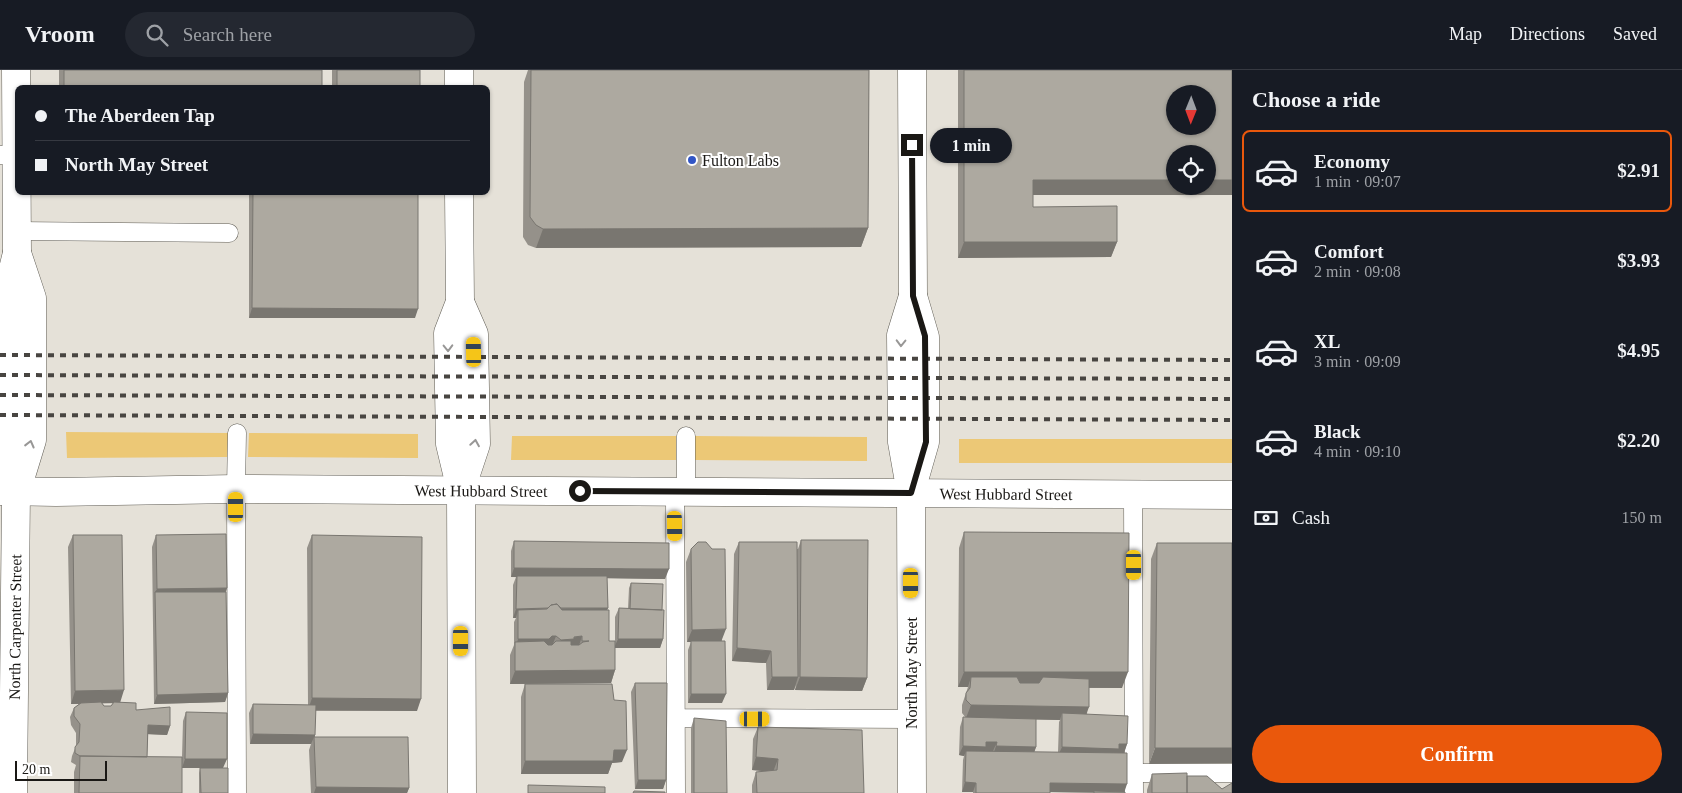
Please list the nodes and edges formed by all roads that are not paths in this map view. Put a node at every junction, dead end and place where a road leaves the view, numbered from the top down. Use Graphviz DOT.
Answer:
graph roads {
  1 [pos="16,70"];
  2 [pos="459,70"];
  3 [pos="912,70"];
  4 [pos="15,85"];
  5 [pos="459,85"];
  6 [pos="15,87"];
  7 [pos="11,155"];
  8 [pos="459,195"];
  9 [pos="229,233"];
  10 [pos="17,242"];
  11 [pos="237,433"];
  12 [pos="686,436"];
  13 [pos="236,488"];
  14 [pos="461,490"];
  15 [pos="8,491"];
  16 [pos="681,491"];
  17 [pos="911,493"];
  18 [pos="1133,494"];
  19 [pos="1232,495"];
  20 [pos="676,718"];
  21 [pos="911,719"];
  22 [pos="1134,773"];
  23 [pos="1232,773"];
  24 [pos="13,793"];
  25 [pos="237,793"];
  26 [pos="462,793"];
  27 [pos="676,793"];
  28 [pos="912,793"];
  29 [pos="1134,793"];
  1 -- 4 [label="street, North Carpenter Street"];
  2 -- 5 [label="street"];
  3 -- 17 [label="street, North May Street"];
  6 -- 7 [label="street, North Carpenter Street"];
  7 -- 10 [label="street, North Carpenter Street"];
  8 -- 14 [label="street"];
  9 -- 10 [label="lane"];
  10 -- 15 [label="street, North Carpenter Street"];
  11 -- 13 [label="lane"];
  12 -- 16 [label="lane"];
  13 -- 14 [label="street, West Hubbard Street"];
  13 -- 15 [label="street, West Hubbard Street"];
  13 -- 25 [label="lane"];
  14 -- 16 [label="street, West Hubbard Street"];
  14 -- 26 [label="street"];
  15 -- 24 [label="street, North Carpenter Street"];
  16 -- 17 [label="street, West Hubbard Street"];
  16 -- 20 [label="lane"];
  17 -- 18 [label="street, West Hubbard Street"];
  17 -- 21 [label="street, North May Street"];
  18 -- 19 [label="street, West Hubbard Street"];
  18 -- 22 [label="lane"];
  20 -- 21 [label="lane"];
  20 -- 27 [label="lane"];
  21 -- 28 [label="street, North May Street"];
  22 -- 23 [label="lane"];
  22 -- 29 [label="lane"];
}
